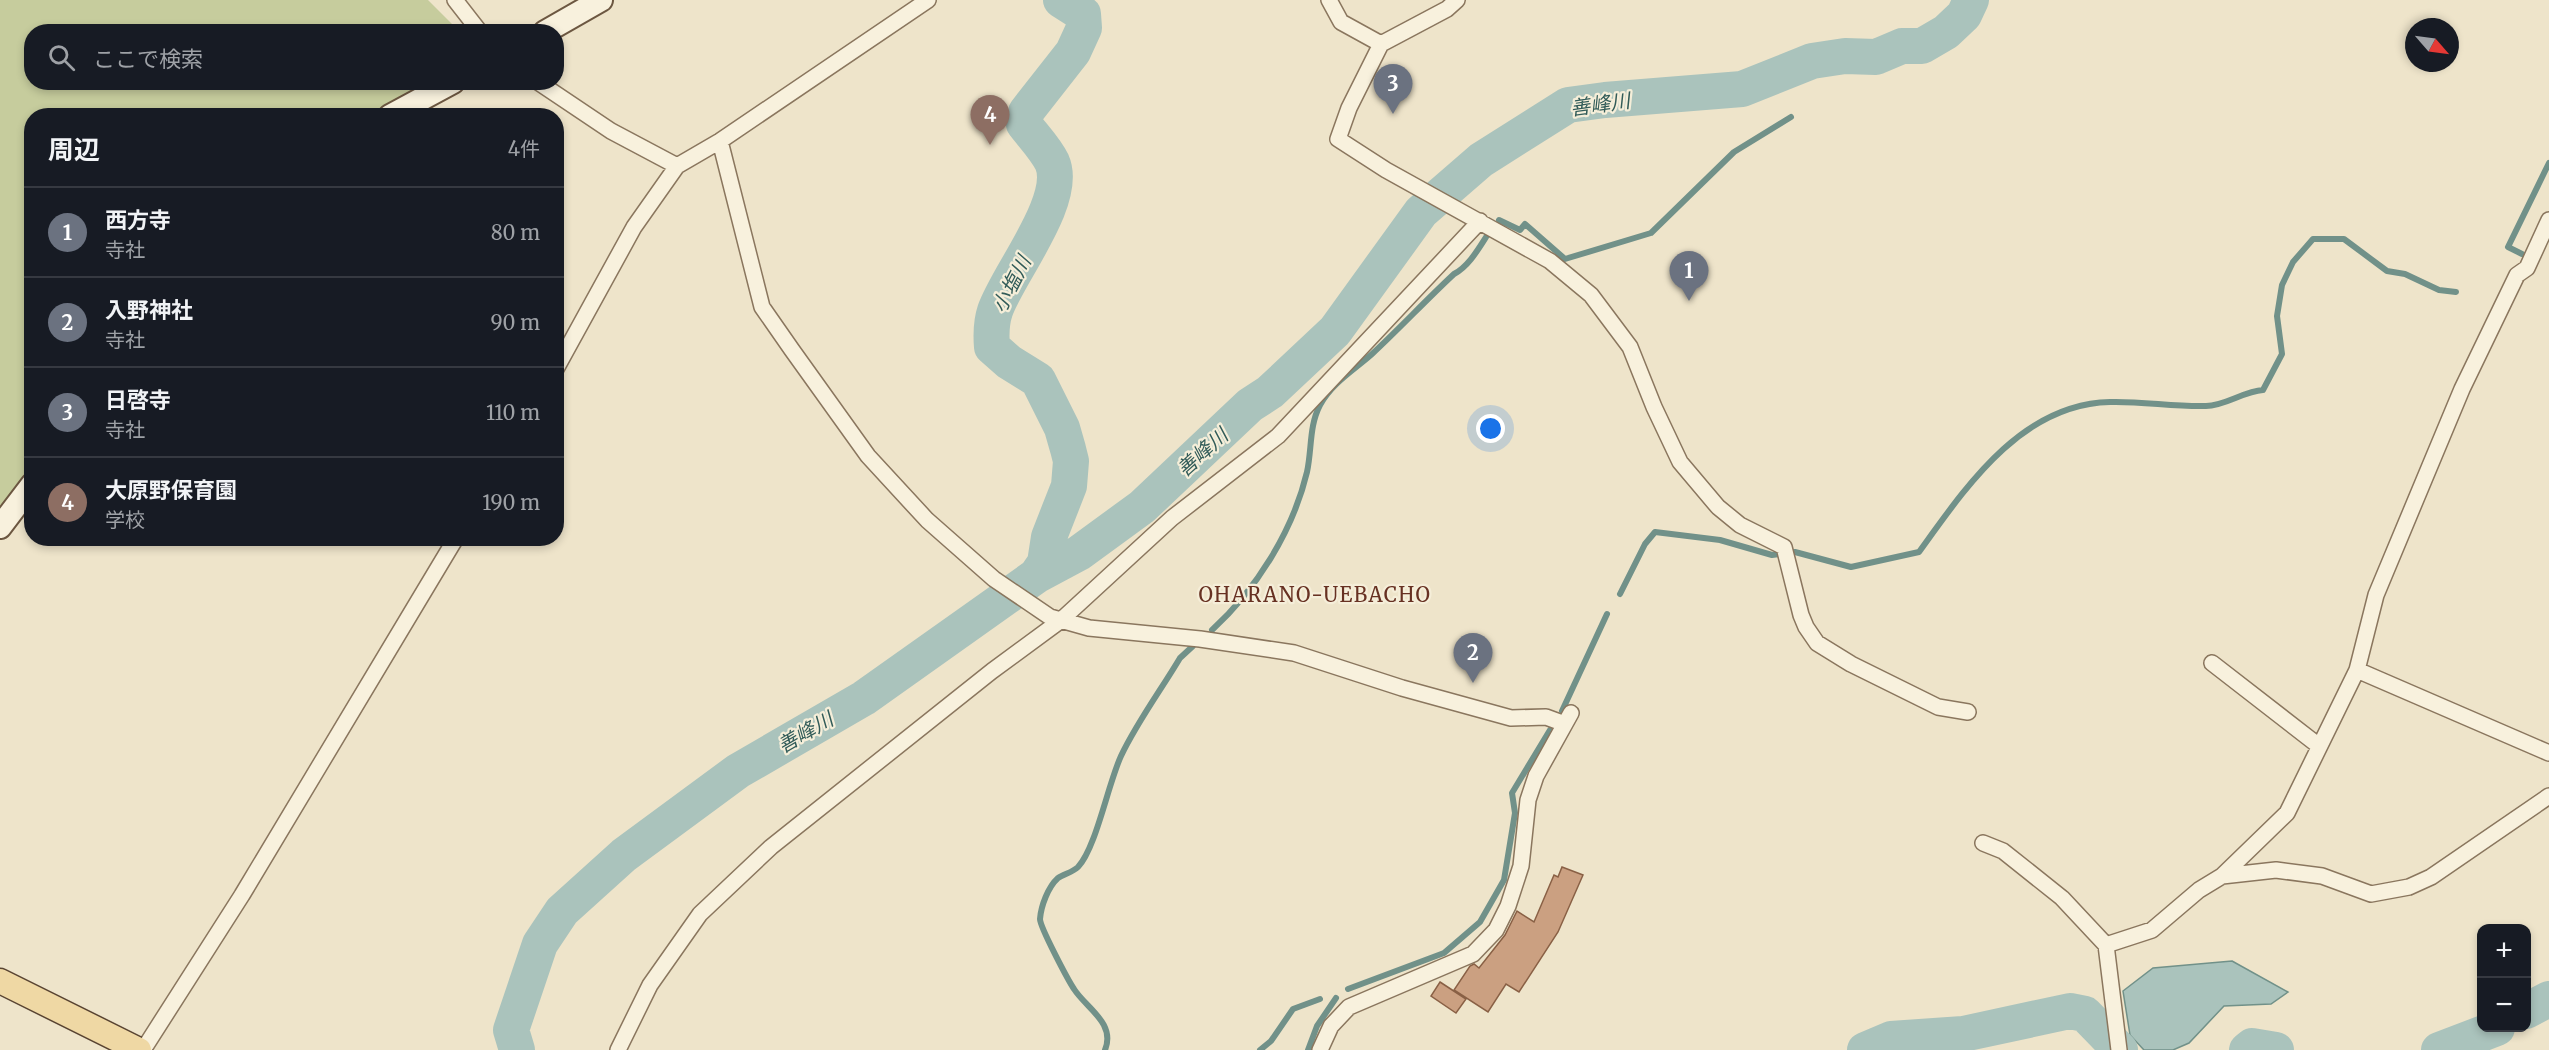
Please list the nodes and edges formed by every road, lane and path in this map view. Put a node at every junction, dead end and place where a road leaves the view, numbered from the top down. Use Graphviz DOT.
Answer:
graph roads {
  1 [pos="455,0"];
  2 [pos="601,0"];
  3 [pos="928,0"];
  4 [pos="1329,0"];
  5 [pos="1457,0"];
  6 [pos="474,24"];
  7 [pos="559,24"];
  8 [pos="1381,44"];
  9 [pos="438,90"];
  10 [pos="550,90"];
  11 [pos="405,108"];
  12 [pos="720,141"];
  13 [pos="677,166"];
  14 [pos="1475,218"];
  15 [pos="2549,220"];
  16 [pos="564,354"];
  17 [pos="24,495"];
  18 [pos="0,526"];
  19 [pos="451,546"];
  20 [pos="1055,619"];
  21 [pos="2212,663"];
  22 [pos="2357,670"];
  23 [pos="1968,712"];
  24 [pos="2319,746"];
  25 [pos="2549,753"];
  26 [pos="2549,796"];
  27 [pos="1983,843"];
  28 [pos="2222,876"];
  29 [pos="2106,945"];
  30 [pos="0,981"];
  31 [pos="2119,1045"];
  32 [pos="141,1050"];
  33 [pos="618,1050"];
  34 [pos="1320,1050"];
  1 -- 6 [label="street"];
  2 -- 7 [label="main road"];
  3 -- 12 [label="street"];
  4 -- 8 [label="street"];
  5 -- 8 [label="street"];
  8 -- 14 [label="street"];
  9 -- 11 [label="main road"];
  10 -- 13 [label="street"];
  12 -- 13 [label="street"];
  12 -- 20 [label="street"];
  13 -- 16 [label="street"];
  14 -- 20 [label="street"];
  14 -- 23 [label="street"];
  15 -- 22 [label="street"];
  17 -- 18 [label="main road"];
  19 -- 32 [label="street"];
  20 -- 33 [label="street"];
  20 -- 34 [label="street"];
  21 -- 24 [label="street"];
  22 -- 24 [label="street"];
  22 -- 25 [label="street"];
  24 -- 28 [label="street"];
  26 -- 28 [label="street"];
  27 -- 29 [label="street"];
  28 -- 29 [label="street"];
  29 -- 31 [label="street"];
  30 -- 32 [label="main road"];
}
